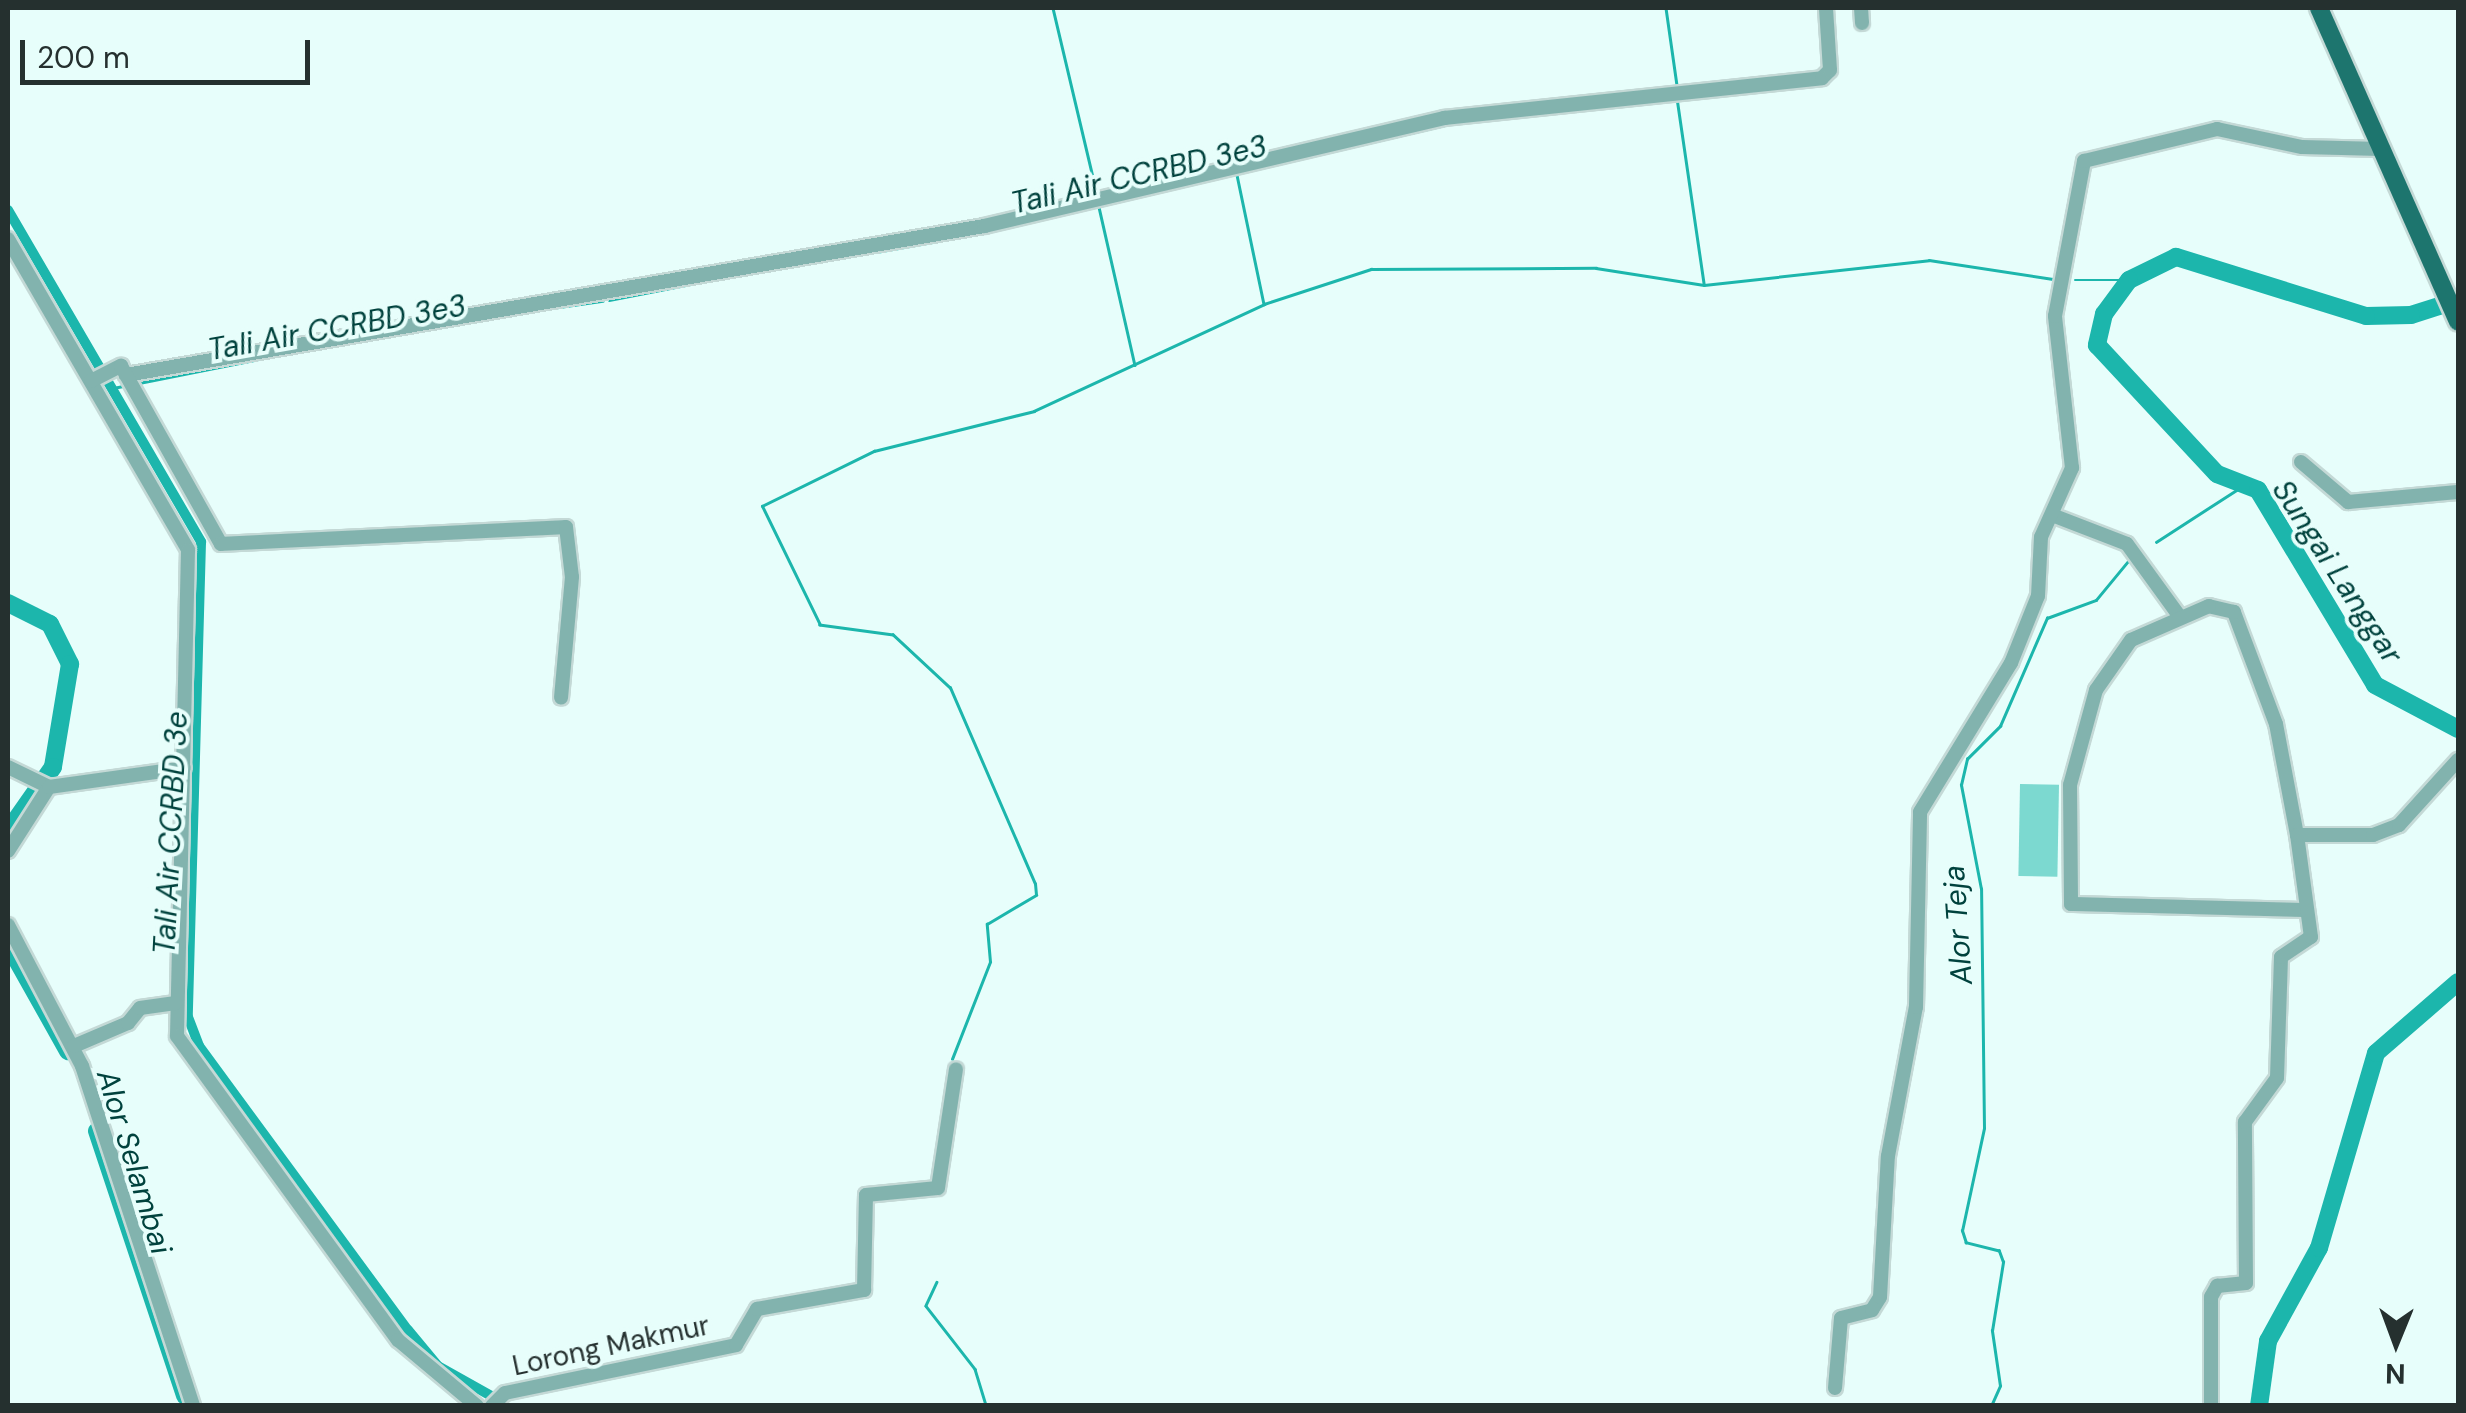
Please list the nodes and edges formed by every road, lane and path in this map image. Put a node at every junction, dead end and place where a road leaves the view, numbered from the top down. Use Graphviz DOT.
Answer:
graph roads {
  1 [pos="1826,8"];
  2 [pos="2318,8"];
  3 [pos="2382,150"];
  4 [pos="8,239"];
  5 [pos="596,293"];
  6 [pos="610,305"];
  7 [pos="2458,322"];
  8 [pos="121,371"];
  9 [pos="93,380"];
  10 [pos="2301,462"];
  11 [pos="2458,492"];
  12 [pos="2052,515"];
  13 [pos="2180,617"];
  14 [pos="561,698"];
  15 [pos="2458,760"];
  16 [pos="8,767"];
  17 [pos="184,768"];
  18 [pos="45,783"];
  19 [pos="2296,834"];
  20 [pos="8,851"];
  21 [pos="2306,910"];
  22 [pos="8,925"];
  23 [pos="176,1003"];
  24 [pos="74,1046"];
  25 [pos="956,1069"];
  26 [pos="1835,1388"];
  27 [pos="468,1403"];
  28 [pos="193,1406"];
  29 [pos="492,1406"];
  30 [pos="2211,1406"];
  1 -- 5 [label="street"];
  2 -- 3 [label="main road"];
  3 -- 7 [label="main road"];
  3 -- 12 [label="street"];
  4 -- 9 [label="street"];
  5 -- 6 [label="street"];
  5 -- 8 [label="street"];
  8 -- 9 [label="street"];
  8 -- 14 [label="street"];
  9 -- 17 [label="street"];
  10 -- 11 [label="street"];
  12 -- 13 [label="street"];
  12 -- 26 [label="street"];
  13 -- 19 [label="street"];
  13 -- 21 [label="street"];
  15 -- 19 [label="street"];
  16 -- 18 [label="street"];
  17 -- 18 [label="street"];
  17 -- 23 [label="street"];
  18 -- 20 [label="street"];
  19 -- 21 [label="street"];
  21 -- 30 [label="street"];
  22 -- 24 [label="street"];
  23 -- 24 [label="street"];
  23 -- 27 [label="street"];
  24 -- 28 [label="street"];
  25 -- 29 [label="street, Lorong Makmur"];
}
